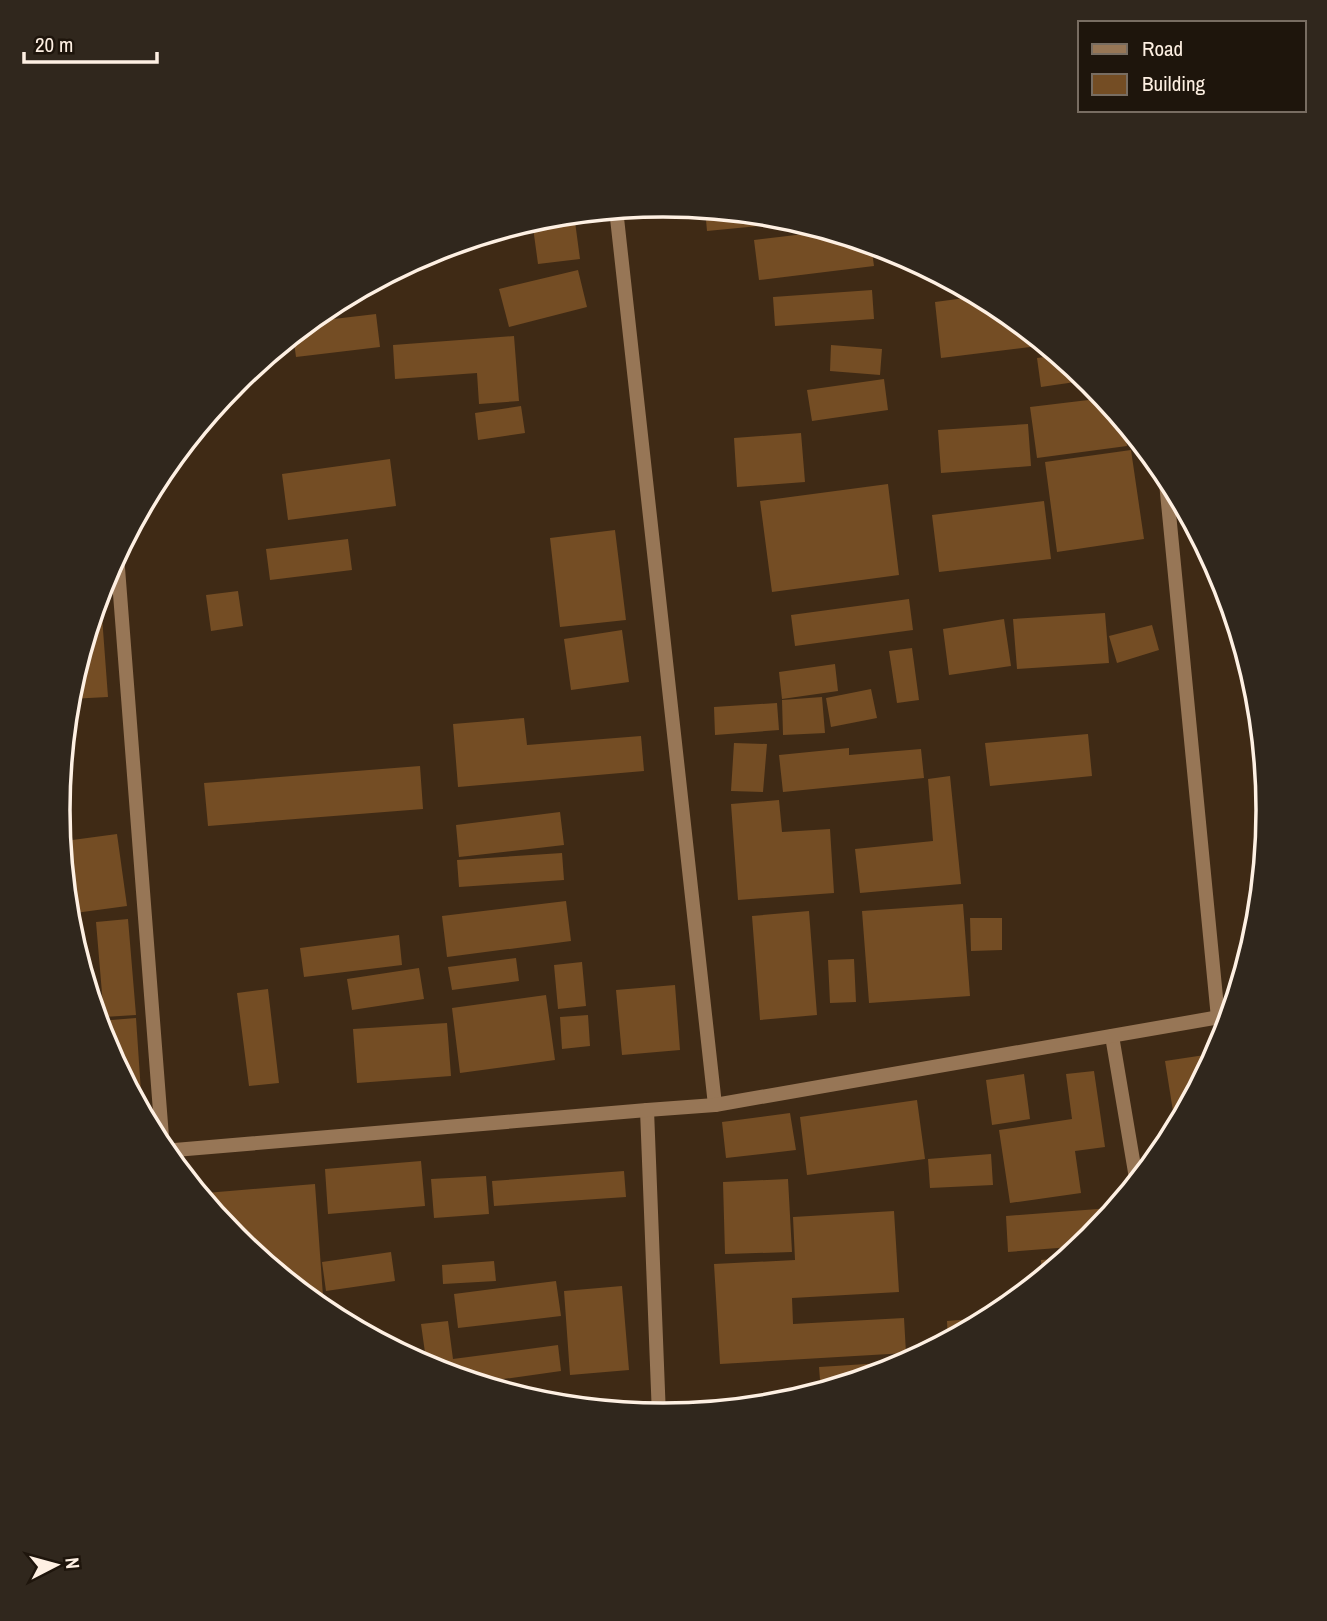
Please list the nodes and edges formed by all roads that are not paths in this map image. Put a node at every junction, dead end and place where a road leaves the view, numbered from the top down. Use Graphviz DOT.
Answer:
graph roads {
  1 [pos="617,219"];
  2 [pos="1168,499"];
  3 [pos="119,575"];
  4 [pos="1224,1007"];
  5 [pos="1220,1018"];
  6 [pos="1112,1036"];
  7 [pos="715,1105"];
  8 [pos="647,1110"];
  9 [pos="161,1125"];
  10 [pos="177,1150"];
  11 [pos="1135,1171"];
  12 [pos="659,1404"];
  1 -- 7 [label="street"];
  2 -- 4 [label="street"];
  3 -- 9 [label="street"];
  5 -- 6 [label="street"];
  6 -- 7 [label="street"];
  6 -- 11 [label="street"];
  7 -- 8 [label="street"];
  8 -- 10 [label="street"];
  8 -- 12 [label="street"];
}
